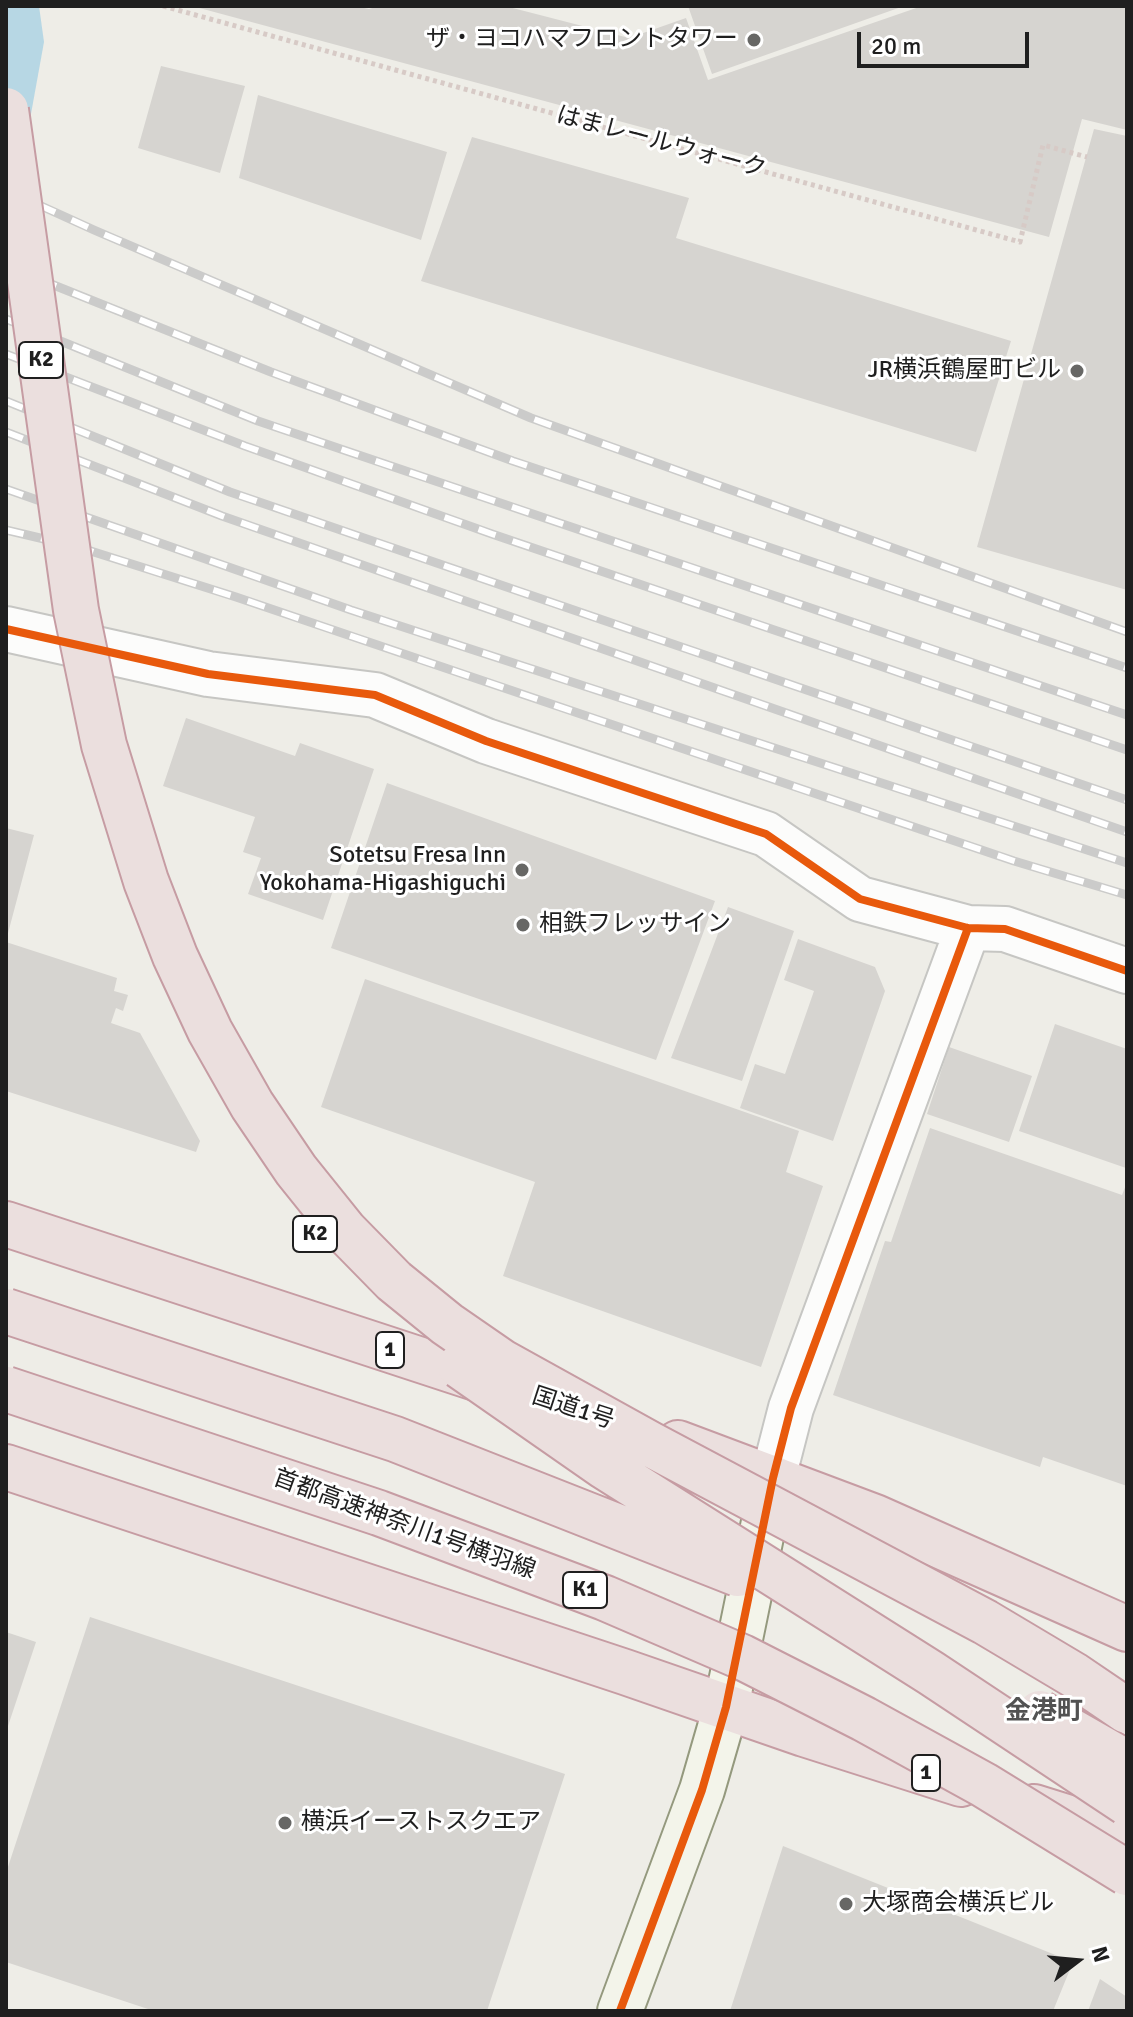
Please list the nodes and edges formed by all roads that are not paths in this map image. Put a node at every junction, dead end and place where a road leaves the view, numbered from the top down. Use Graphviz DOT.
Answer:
graph roads {
  1 [pos="6,110"];
  2 [pos="6,305"];
  3 [pos="6,629"];
  4 [pos="968,928"];
  5 [pos="1127,971"];
  6 [pos="6,1224"];
  7 [pos="6,1311"];
  8 [pos="6,1389"];
  9 [pos="6,1467"];
  10 [pos="773,1478"];
  11 [pos="1127,1629"];
  12 [pos="726,1707"];
  13 [pos="1127,1711"];
  14 [pos="1127,1763"];
  15 [pos="1127,1803"];
  16 [pos="1127,1836"];
  17 [pos="1127,1873"];
  18 [pos="620,2011"];
  1 -- 13 [label="highway, K2, bridge"];
  2 -- 15 [label="highway, K2, bridge"];
  3 -- 4 [label="street"];
  4 -- 5 [label="street"];
  4 -- 10 [label="street"];
  6 -- 10 [label="highway, 国道1号 / 1"];
  7 -- 14 [label="highway, bridge"];
  8 -- 17 [label="highway, 首都高速神奈川1号横羽線 / K1, bridge"];
  9 -- 12 [label="highway, 1"];
  10 -- 11 [label="highway, 国道1号 / 1"];
  10 -- 12 [label="street"];
  12 -- 16 [label="highway, 1"];
  12 -- 18 [label="street"];
}
